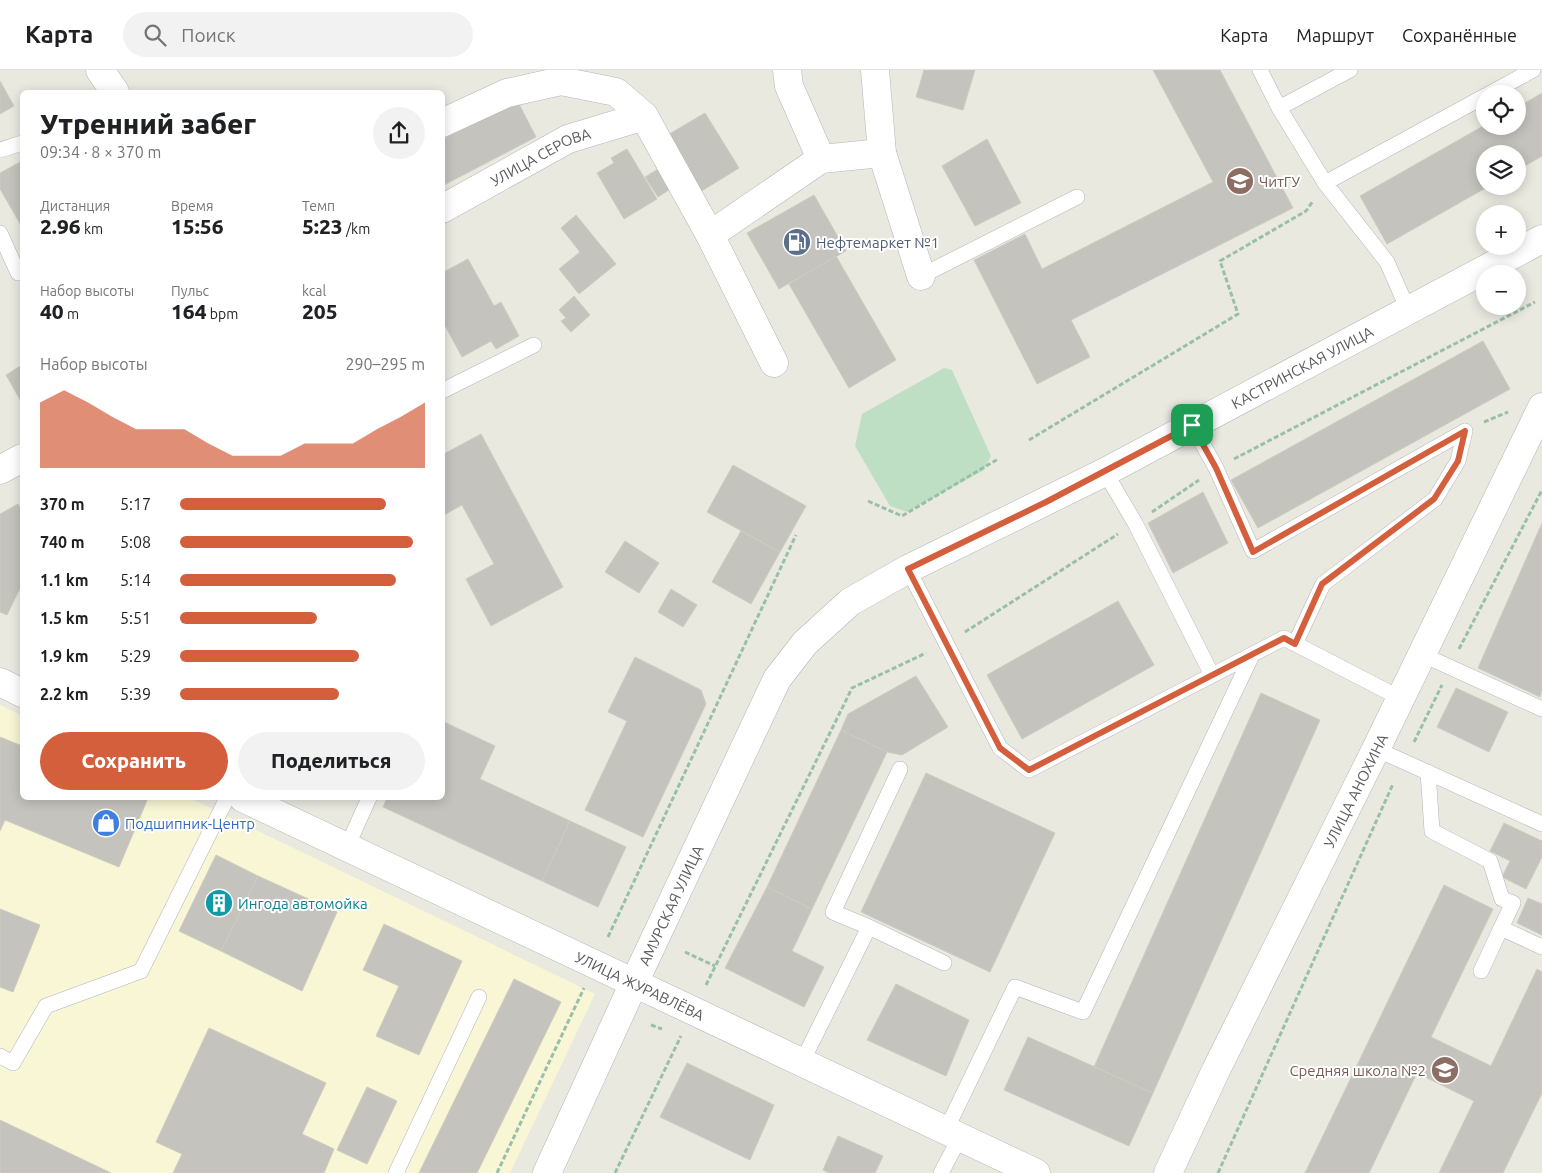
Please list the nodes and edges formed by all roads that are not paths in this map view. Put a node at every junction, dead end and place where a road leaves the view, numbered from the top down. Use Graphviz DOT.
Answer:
graph roads {
  1 [pos="100,70"];
  2 [pos="787,70"];
  3 [pos="875,70"];
  4 [pos="1260,70"];
  5 [pos="1350,70"];
  6 [pos="1533,70"];
  7 [pos="1506,85"];
  8 [pos="114,90"];
  9 [pos="1476,101"];
  10 [pos="1279,108"];
  11 [pos="644,116"];
  12 [pos="445,122"];
  13 [pos="20,144"];
  14 [pos="0,150"];
  15 [pos="882,154"];
  16 [pos="821,159"];
  17 [pos="1325,183"];
  18 [pos="1077,198"];
  19 [pos="445,207"];
  20 [pos="0,233"];
  21 [pos="710,235"];
  22 [pos="1542,239"];
  23 [pos="18,272"];
  24 [pos="921,276"];
  25 [pos="1409,312"];
  26 [pos="534,345"];
  27 [pos="774,363"];
  28 [pos="445,390"];
  29 [pos="1529,407"];
  30 [pos="1192,425"];
  31 [pos="20,459"];
  32 [pos="0,470"];
  33 [pos="1105,472"];
  34 [pos="908,569"];
  35 [pos="805,643"];
  36 [pos="1295,644"];
  37 [pos="1422,654"];
  38 [pos="1252,655"];
  39 [pos="1212,674"];
  40 [pos="0,682"];
  41 [pos="20,692"];
  42 [pos="1400,698"];
  43 [pos="1542,709"];
  44 [pos="1376,749"];
  45 [pos="900,768"];
  46 [pos="1428,772"];
  47 [pos="226,800"];
  48 [pos="247,800"];
  49 [pos="368,800"];
  50 [pos="1542,824"];
  51 [pos="347,847"];
  52 [pos="869,927"];
  53 [pos="1501,928"];
  54 [pos="1542,947"];
  55 [pos="944,963"];
  56 [pos="1481,971"];
  57 [pos="634,983"];
  58 [pos="479,997"];
  59 [pos="0,1056"];
  60 [pos="802,1062"];
  61 [pos="953,1134"];
  62 [pos="396,1173"];
  63 [pos="547,1173"];
  64 [pos="941,1173"];
  65 [pos="1036,1173"];
  66 [pos="1168,1173"];
  1 -- 8 [label="street"];
  2 -- 16 [label="street"];
  3 -- 15 [label="street"];
  4 -- 10 [label="lane"];
  5 -- 10 [label="lane"];
  6 -- 7 [label="lane"];
  9 -- 17 [label="lane"];
  10 -- 17 [label="lane"];
  11 -- 12 [label="street"];
  11 -- 19 [label="street, УЛИЦА СЕРОВА"];
  11 -- 21 [label="street"];
  13 -- 14 [label="lane"];
  15 -- 16 [label="street"];
  15 -- 24 [label="street"];
  16 -- 21 [label="street"];
  17 -- 25 [label="lane"];
  18 -- 24 [label="lane"];
  20 -- 23 [label="lane"];
  21 -- 27 [label="street"];
  22 -- 25 [label="street, КАСТРИНСКАЯ УЛИЦА"];
  25 -- 30 [label="street, КАСТРИНСКАЯ УЛИЦА"];
  26 -- 28 [label="lane"];
  29 -- 37 [label="street, УЛИЦА АНОХИНА"];
  30 -- 33 [label="street, КАСТРИНСКАЯ УЛИЦА"];
  30 -- 36 [label="lane"];
  31 -- 32 [label="street"];
  33 -- 34 [label="street, КАСТРИНСКАЯ УЛИЦА"];
  33 -- 39 [label="lane"];
  34 -- 35 [label="street, КАСТРИНСКАЯ УЛИЦА"];
  34 -- 39 [label="lane"];
  35 -- 57 [label="street, АМУРСКАЯ УЛИЦА"];
  36 -- 38 [label="lane"];
  36 -- 42 [label="lane"];
  37 -- 42 [label="street, УЛИЦА АНОХИНА"];
  37 -- 43 [label="lane"];
  38 -- 39 [label="lane"];
  38 -- 61 [label="lane"];
  40 -- 41 [label="street"];
  42 -- 44 [label="street, УЛИЦА АНОХИНА"];
  44 -- 46 [label="lane"];
  44 -- 66 [label="street, УЛИЦА АНОХИНА"];
  45 -- 52 [label="lane"];
  46 -- 50 [label="lane"];
  46 -- 53 [label="lane"];
  47 -- 59 [label="lane"];
  48 -- 51 [label="street, УЛИЦА ЖУРАВЛЁВА"];
  49 -- 51 [label="lane"];
  51 -- 57 [label="street, УЛИЦА ЖУРАВЛЁВА"];
  52 -- 55 [label="lane"];
  52 -- 60 [label="lane"];
  53 -- 54 [label="lane"];
  53 -- 56 [label="lane"];
  57 -- 60 [label="street, УЛИЦА ЖУРАВЛЁВА"];
  57 -- 63 [label="street, АМУРСКАЯ УЛИЦА"];
  58 -- 62 [label="lane"];
  60 -- 61 [label="street, УЛИЦА ЖУРАВЛЁВА"];
  61 -- 64 [label="lane"];
  61 -- 65 [label="street, УЛИЦА ЖУРАВЛЁВА"];
}
